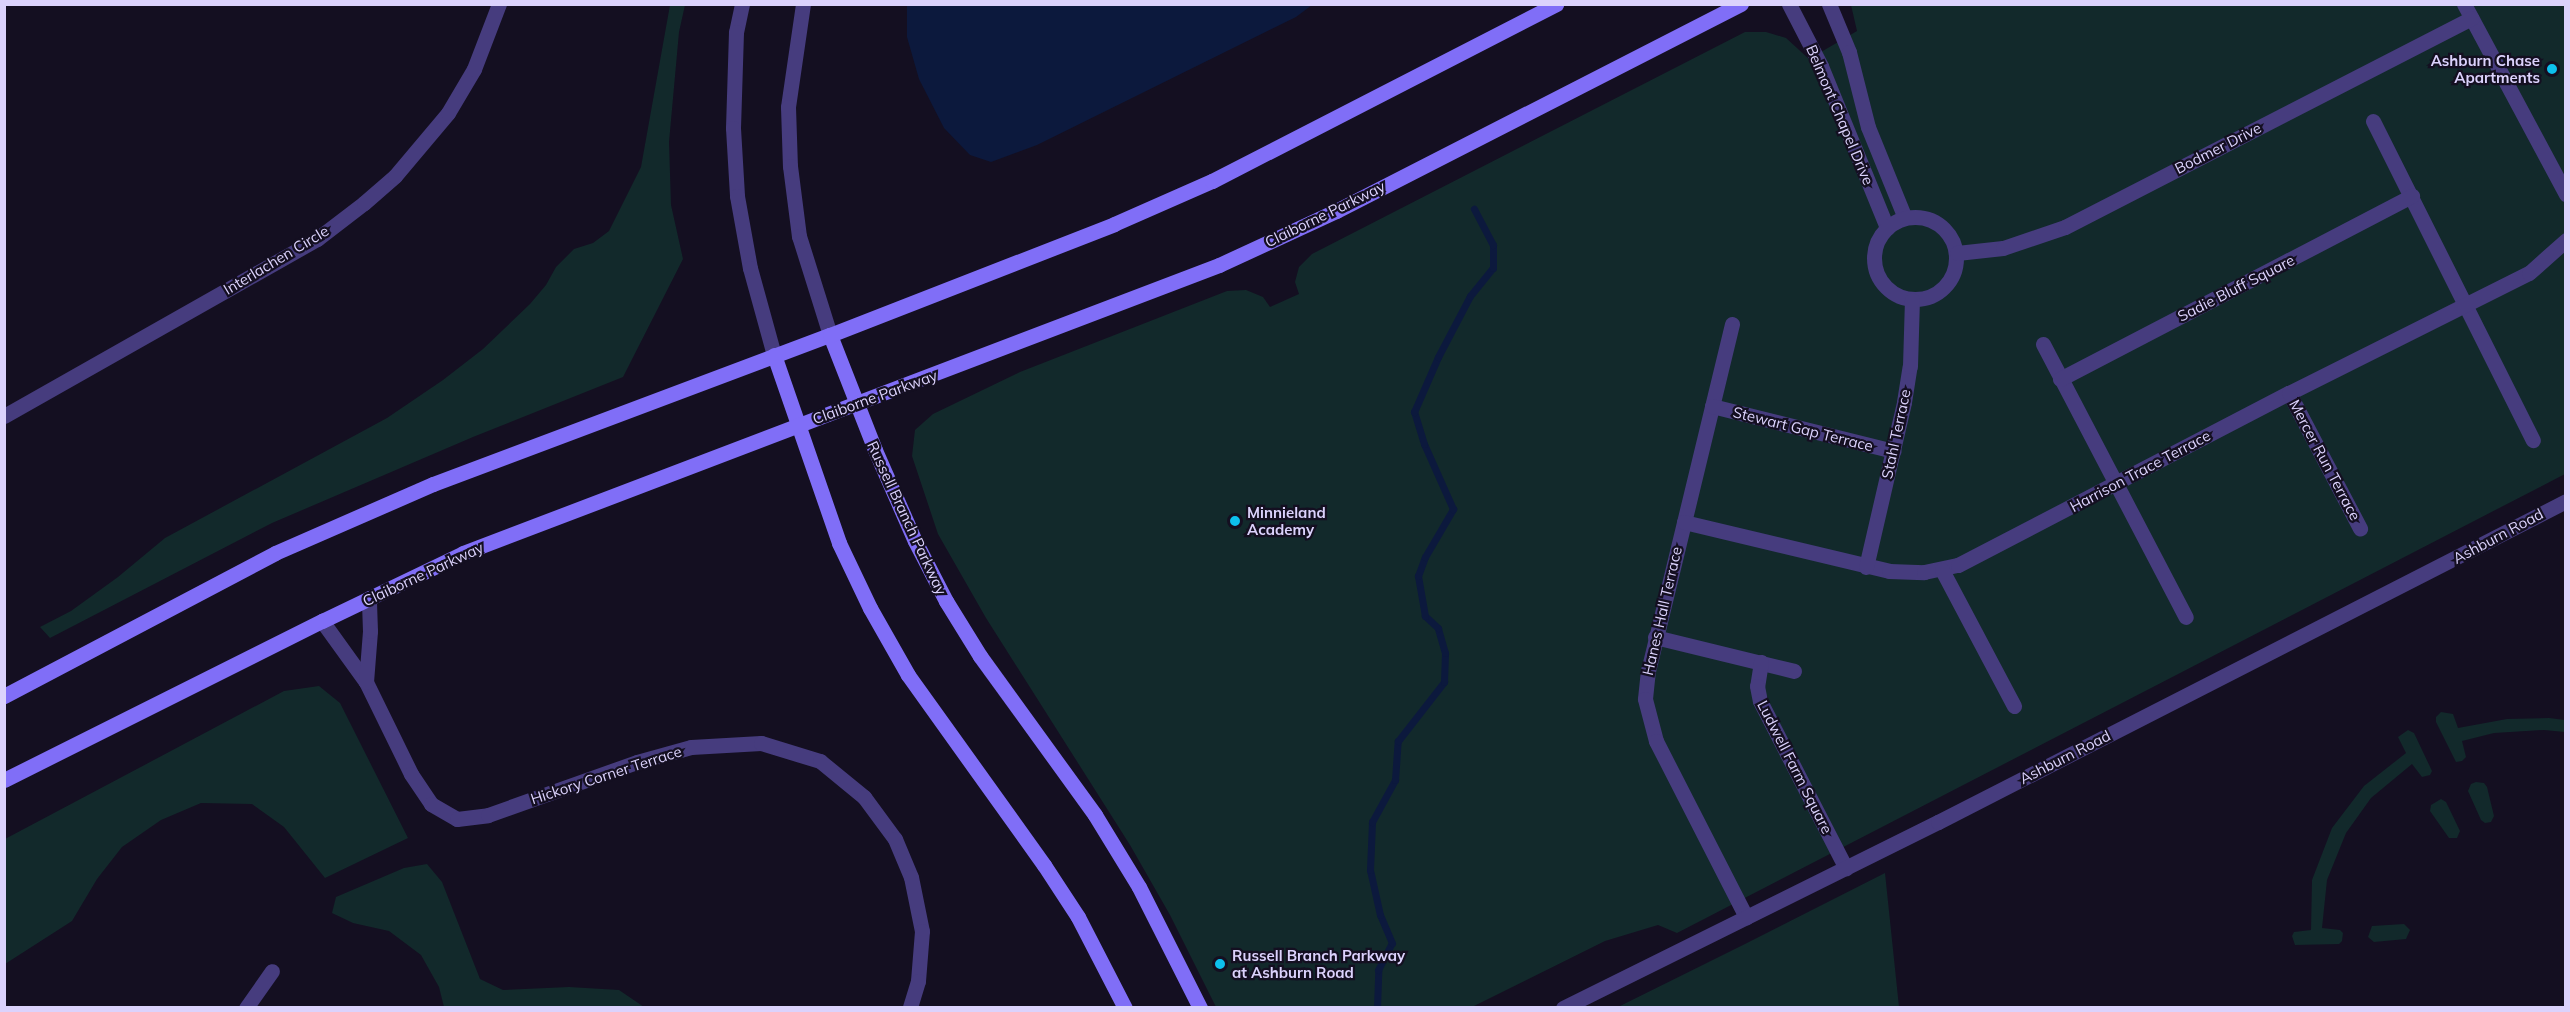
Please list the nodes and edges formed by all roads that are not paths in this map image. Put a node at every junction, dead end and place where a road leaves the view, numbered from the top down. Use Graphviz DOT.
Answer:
graph roads {
  1 [pos="500,4"];
  2 [pos="742,4"];
  3 [pos="802,4"];
  4 [pos="1556,4"];
  5 [pos="1741,4"];
  6 [pos="1789,4"];
  7 [pos="1829,4"];
  8 [pos="2468,11"];
  9 [pos="2373,121"];
  10 [pos="2565,194"];
  11 [pos="2412,196"];
  12 [pos="1905,218"];
  13 [pos="1887,228"];
  14 [pos="2565,240"];
  15 [pos="1957,253"];
  16 [pos="1912,300"];
  17 [pos="2463,304"];
  18 [pos="1732,324"];
  19 [pos="830,335"];
  20 [pos="2043,344"];
  21 [pos="774,356"];
  22 [pos="2060,379"];
  23 [pos="2289,393"];
  24 [pos="856,405"];
  25 [pos="1712,406"];
  26 [pos="4,416"];
  27 [pos="798,425"];
  28 [pos="2533,440"];
  29 [pos="1894,451"];
  30 [pos="2117,482"];
  31 [pos="2565,501"];
  32 [pos="1684,522"];
  33 [pos="2360,528"];
  34 [pos="1866,567"];
  35 [pos="1942,570"];
  36 [pos="369,598"];
  37 [pos="2186,617"];
  38 [pos="322,621"];
  39 [pos="1655,637"];
  40 [pos="1761,662"];
  41 [pos="1794,671"];
  42 [pos="366,682"];
  43 [pos="4,696"];
  44 [pos="2014,706"];
  45 [pos="4,780"];
  46 [pos="1846,868"];
  47 [pos="1746,917"];
  48 [pos="272,971"];
  49 [pos="246,1008"];
  50 [pos="910,1008"];
  51 [pos="1125,1008"];
  52 [pos="1200,1008"];
  53 [pos="1563,1008"];
  1 -- 26 [label="street, Interlachen Circle"];
  2 -- 21 [label="street"];
  3 -- 19 [label="street, Russell Branch Parkway"];
  4 -- 19 [label="main road"];
  5 -- 24 [label="main road, Claiborne Parkway"];
  6 -- 13 [label="street, Belmont Chapel Drive"];
  7 -- 12 [label="street, Belmont Chapel Drive"];
  8 -- 10 [label="street"];
  8 -- 15 [label="street, Bodmer Drive"];
  9 -- 11 [label="street"];
  11 -- 17 [label="street"];
  11 -- 22 [label="street, Sadie Bluff Square"];
  12 -- 13 [label="street"];
  12 -- 15 [label="street"];
  13 -- 16 [label="street"];
  14 -- 17 [label="street, Harrison Trace Terrace"];
  15 -- 16 [label="street"];
  16 -- 29 [label="street, Stahl Terrace"];
  17 -- 23 [label="street, Harrison Trace Terrace"];
  17 -- 28 [label="street"];
  18 -- 25 [label="street, Hanes Hall Terrace"];
  19 -- 21 [label="main road"];
  19 -- 24 [label="main road, Russell Branch Parkway"];
  20 -- 22 [label="street"];
  21 -- 27 [label="main road"];
  21 -- 43 [label="main road"];
  22 -- 30 [label="street"];
  23 -- 30 [label="street, Harrison Trace Terrace"];
  23 -- 33 [label="street, Mercer Run Terrace"];
  24 -- 27 [label="main road, Claiborne Parkway"];
  24 -- 52 [label="main road, Russell Branch Parkway"];
  25 -- 29 [label="street, Stewart Gap Terrace"];
  25 -- 32 [label="street, Hanes Hall Terrace"];
  27 -- 36 [label="main road, Claiborne Parkway"];
  27 -- 51 [label="main road"];
  29 -- 34 [label="street, Stahl Terrace"];
  30 -- 35 [label="street, Harrison Trace Terrace"];
  30 -- 37 [label="street"];
  31 -- 46 [label="street, Ashburn Road"];
  32 -- 34 [label="street, Harrison Trace Terrace"];
  32 -- 39 [label="street, Hanes Hall Terrace"];
  34 -- 35 [label="street, Harrison Trace Terrace"];
  35 -- 44 [label="street"];
  36 -- 38 [label="main road, Claiborne Parkway"];
  36 -- 42 [label="street"];
  38 -- 42 [label="street, Hickory Corner Terrace"];
  38 -- 45 [label="main road, Claiborne Parkway"];
  39 -- 40 [label="street"];
  39 -- 47 [label="street, Hanes Hall Terrace"];
  40 -- 41 [label="street"];
  40 -- 46 [label="street, Ludwell Farm Square"];
  42 -- 50 [label="street, Hickory Corner Terrace"];
  46 -- 47 [label="street, Ashburn Road"];
  47 -- 53 [label="street, Ashburn Road"];
  48 -- 49 [label="street"];
}
